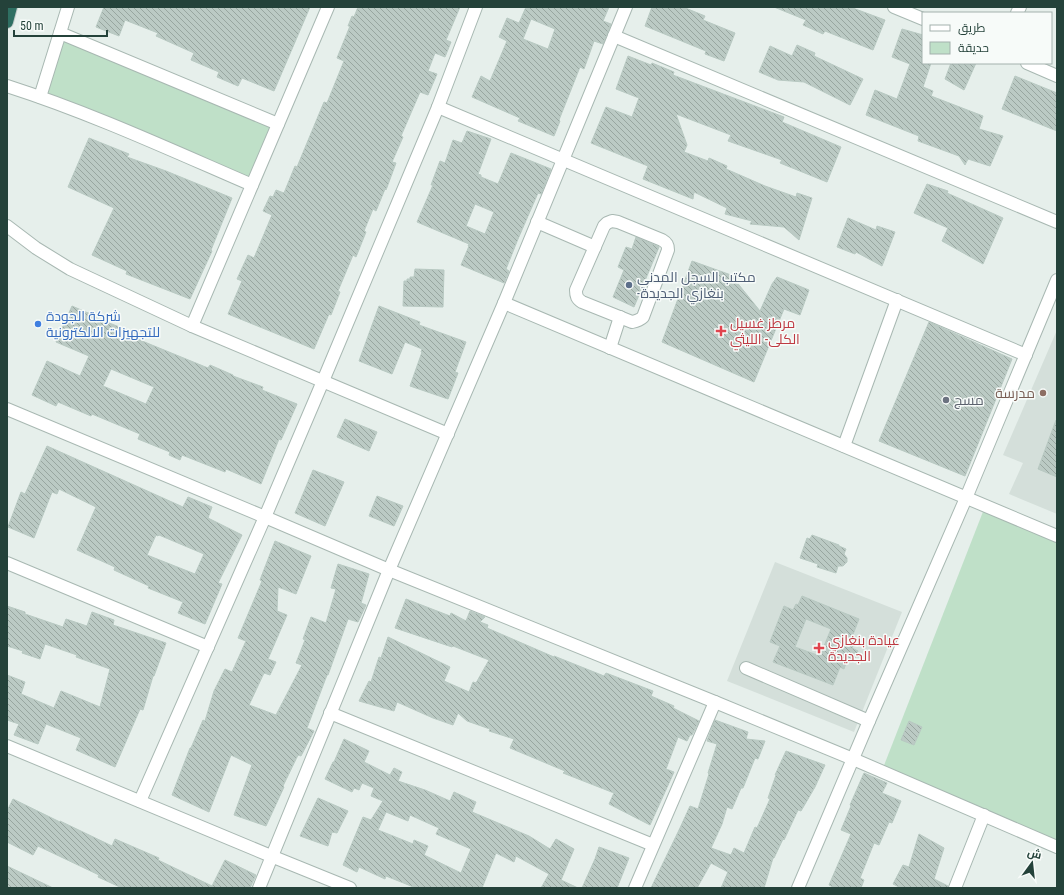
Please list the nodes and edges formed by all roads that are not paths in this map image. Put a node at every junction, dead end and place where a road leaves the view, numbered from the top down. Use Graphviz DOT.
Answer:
graph roads {
  1 [pos="11,7"];
  2 [pos="68,7"];
  3 [pos="328,7"];
  4 [pos="476,7"];
  5 [pos="626,7"];
  6 [pos="894,7"];
  7 [pos="922,19"];
  8 [pos="7,22"];
  9 [pos="60,33"];
  10 [pos="614,36"];
  11 [pos="1029,64"];
  12 [pos="1057,76"];
  13 [pos="7,86"];
  14 [pos="40,97"];
  15 [pos="438,107"];
  16 [pos="278,124"];
  17 [pos="563,160"];
  18 [pos="252,185"];
  19 [pos="537,222"];
  20 [pos="1057,222"];
  21 [pos="7,226"];
  22 [pos="595,247"];
  23 [pos="1057,280"];
  24 [pos="897,300"];
  25 [pos="504,303"];
  26 [pos="620,317"];
  27 [pos="192,326"];
  28 [pos="610,348"];
  29 [pos="1026,355"];
  30 [pos="323,381"];
  31 [pos="7,409"];
  32 [pos="448,434"];
  33 [pos="844,446"];
  34 [pos="966,498"];
  35 [pos="265,517"];
  36 [pos="1057,536"];
  37 [pos="7,563"];
  38 [pos="389,570"];
  39 [pos="208,647"];
  40 [pos="746,668"];
  41 [pos="714,702"];
  42 [pos="330,713"];
  43 [pos="869,721"];
  44 [pos="7,746"];
  45 [pos="853,759"];
  46 [pos="140,801"];
  47 [pos="984,815"];
  48 [pos="653,845"];
  49 [pos="1057,847"];
  50 [pos="271,856"];
  51 [pos="259,888"];
  52 [pos="350,888"];
  53 [pos="635,888"];
  54 [pos="798,888"];
  55 [pos="955,888"];
  1 -- 8 [label="highway"];
  2 -- 9 [label="street"];
  3 -- 16 [label="street"];
  4 -- 15 [label="street"];
  5 -- 10 [label="street"];
  6 -- 7 [label="street"];
  9 -- 14 [label="street"];
  9 -- 16 [label="street"];
  10 -- 17 [label="street"];
  10 -- 20 [label="street"];
  11 -- 12 [label="street"];
  13 -- 14 [label="street"];
  14 -- 18 [label="street"];
  15 -- 17 [label="street"];
  15 -- 30 [label="street"];
  16 -- 18 [label="street"];
  17 -- 19 [label="street"];
  17 -- 24 [label="street"];
  18 -- 27 [label="street"];
  19 -- 22 [label="street"];
  19 -- 25 [label="street"];
  21 -- 27 [label="street"];
  22 -- 26 [label="street"];
  22 -- 26 [label="street"];
  23 -- 29 [label="street"];
  24 -- 29 [label="street"];
  24 -- 33 [label="street"];
  25 -- 28 [label="street"];
  25 -- 32 [label="street"];
  26 -- 28 [label="street"];
  27 -- 30 [label="street"];
  28 -- 33 [label="street"];
  29 -- 34 [label="street"];
  30 -- 32 [label="street"];
  30 -- 35 [label="street"];
  31 -- 35 [label="street"];
  32 -- 38 [label="street"];
  33 -- 34 [label="street"];
  34 -- 36 [label="street"];
  34 -- 43 [label="street"];
  35 -- 38 [label="street"];
  35 -- 39 [label="street"];
  37 -- 39 [label="street"];
  38 -- 41 [label="street"];
  38 -- 42 [label="street"];
  39 -- 46 [label="street"];
  40 -- 43 [label="street"];
  41 -- 45 [label="street"];
  41 -- 48 [label="street"];
  42 -- 48 [label="street"];
  42 -- 50 [label="street"];
  43 -- 45 [label="street"];
  44 -- 46 [label="street"];
  45 -- 47 [label="street"];
  45 -- 54 [label="street"];
  46 -- 50 [label="street"];
  47 -- 49 [label="street"];
  47 -- 55 [label="street"];
  48 -- 53 [label="street"];
  50 -- 51 [label="street"];
  50 -- 52 [label="street"];
}
